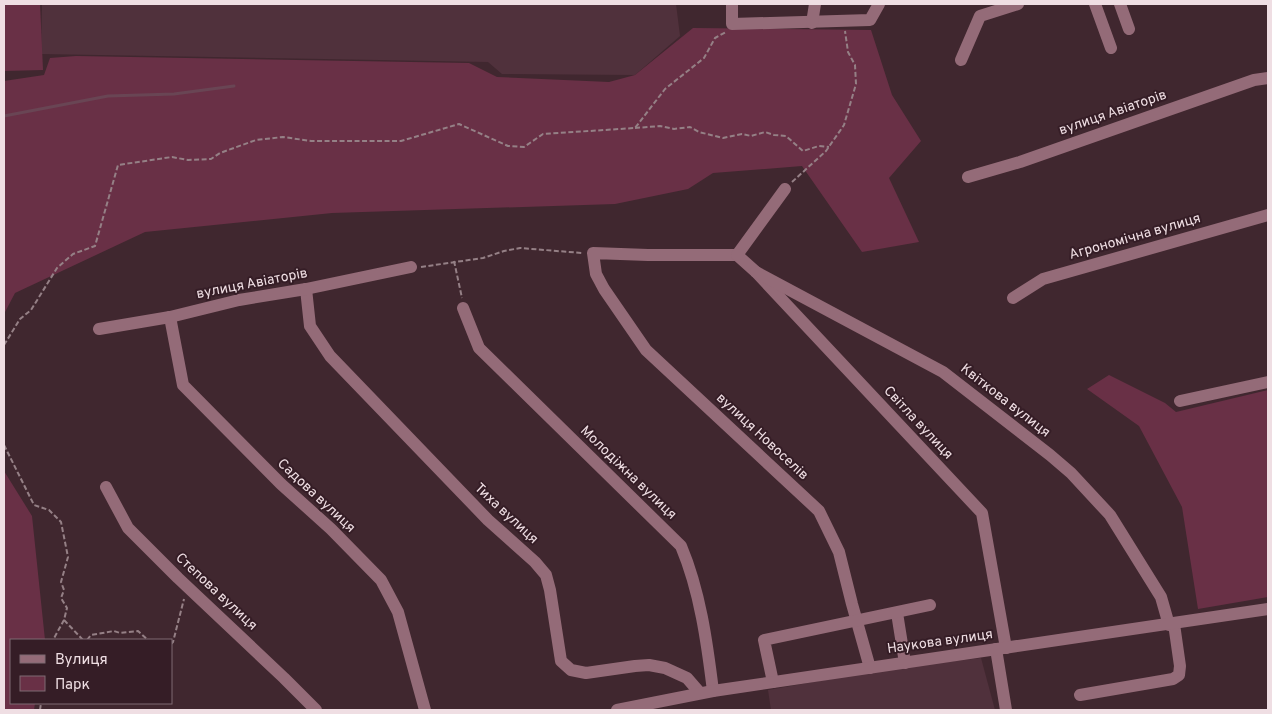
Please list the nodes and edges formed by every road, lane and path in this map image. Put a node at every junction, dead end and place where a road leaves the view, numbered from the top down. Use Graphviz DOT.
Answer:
graph roads {
  1 [pos="732,4"];
  2 [pos="815,4"];
  3 [pos="879,4"];
  4 [pos="1018,4"];
  5 [pos="1095,4"];
  6 [pos="1120,4"];
  7 [pos="845,21"];
  8 [pos="812,22"];
  9 [pos="742,24"];
  10 [pos="1129,29"];
  11 [pos="1110,48"];
  12 [pos="961,60"];
  13 [pos="1268,78"];
  14 [pos="635,128"];
  15 [pos="829,147"];
  16 [pos="968,178"];
  17 [pos="785,189"];
  18 [pos="1268,215"];
  19 [pos="593,253"];
  20 [pos="737,255"];
  21 [pos="454,261"];
  22 [pos="411,267"];
  23 [pos="756,272"];
  24 [pos="306,289"];
  25 [pos="1014,298"];
  26 [pos="463,308"];
  27 [pos="170,317"];
  28 [pos="98,329"];
  29 [pos="4,345"];
  30 [pos="1268,382"];
  31 [pos="1180,401"];
  32 [pos="4,445"];
  33 [pos="106,487"];
  34 [pos="187,586"];
  35 [pos="930,605"];
  36 [pos="1268,609"];
  37 [pos="898,613"];
  38 [pos="64,620"];
  39 [pos="857,620"];
  40 [pos="1172,624"];
  41 [pos="54,639"];
  42 [pos="84,639"];
  43 [pos="86,639"];
  44 [pos="147,639"];
  45 [pos="172,643"];
  46 [pos="1001,648"];
  47 [pos="905,663"];
  48 [pos="870,668"];
  49 [pos="773,682"];
  50 [pos="707,692"];
  51 [pos="1080,695"];
  52 [pos="316,710"];
  53 [pos="425,710"];
  54 [pos="617,710"];
  55 [pos="1006,710"];
  1 -- 9 [label="street"];
  2 -- 8 [label="street"];
  3 -- 7 [label="street"];
  4 -- 12 [label="street"];
  5 -- 11 [label="street"];
  6 -- 10 [label="street"];
  7 -- 8 [label="street"];
  7 -- 15 [label="path"];
  8 -- 9 [label="street"];
  9 -- 14 [label="path"];
  13 -- 16 [label="street, вулиця Авіаторів"];
  14 -- 15 [label="path"];
  14 -- 29 [label="path"];
  15 -- 17 [label="path"];
  17 -- 20 [label="street"];
  18 -- 25 [label="street, Агрономічна вулиця"];
  19 -- 20 [label="street"];
  19 -- 21 [label="path"];
  19 -- 39 [label="street, вулиця Новоселів"];
  20 -- 23 [label="street, Світла вулиця"];
  21 -- 22 [label="path"];
  21 -- 26 [label="path"];
  22 -- 24 [label="street, вулиця Авіаторів"];
  23 -- 40 [label="street, Квіткова вулиця"];
  23 -- 46 [label="street, Світла вулиця"];
  24 -- 27 [label="street, вулиця Авіаторів"];
  24 -- 50 [label="street, Тиха вулиця"];
  26 -- 50 [label="street, Молодіжна вулиця"];
  27 -- 28 [label="street, вулиця Авіаторів"];
  27 -- 53 [label="street, Садова вулиця"];
  30 -- 31 [label="street"];
  32 -- 38 [label="path"];
  33 -- 34 [label="street, Степова вулиця"];
  34 -- 45 [label="path"];
  34 -- 52 [label="street, Степова вулиця"];
  35 -- 37 [label="street"];
  36 -- 40 [label="street, Наукова вулиця"];
  37 -- 39 [label="street"];
  37 -- 47 [label="street"];
  38 -- 41 [label="path"];
  38 -- 42 [label="path"];
  39 -- 48 [label="street, вулиця Новоселів"];
  39 -- 49 [label="street"];
  40 -- 46 [label="street, Наукова вулиця"];
  40 -- 51 [label="street, Квіткова вулиця"];
  43 -- 44 [label="path"];
  46 -- 47 [label="street, Наукова вулиця"];
  46 -- 55 [label="street, Світла вулиця"];
  47 -- 48 [label="street, Наукова вулиця"];
  48 -- 49 [label="street, Наукова вулиця"];
  49 -- 50 [label="street, Наукова вулиця"];
  50 -- 54 [label="street, Наукова вулиця"];
}
